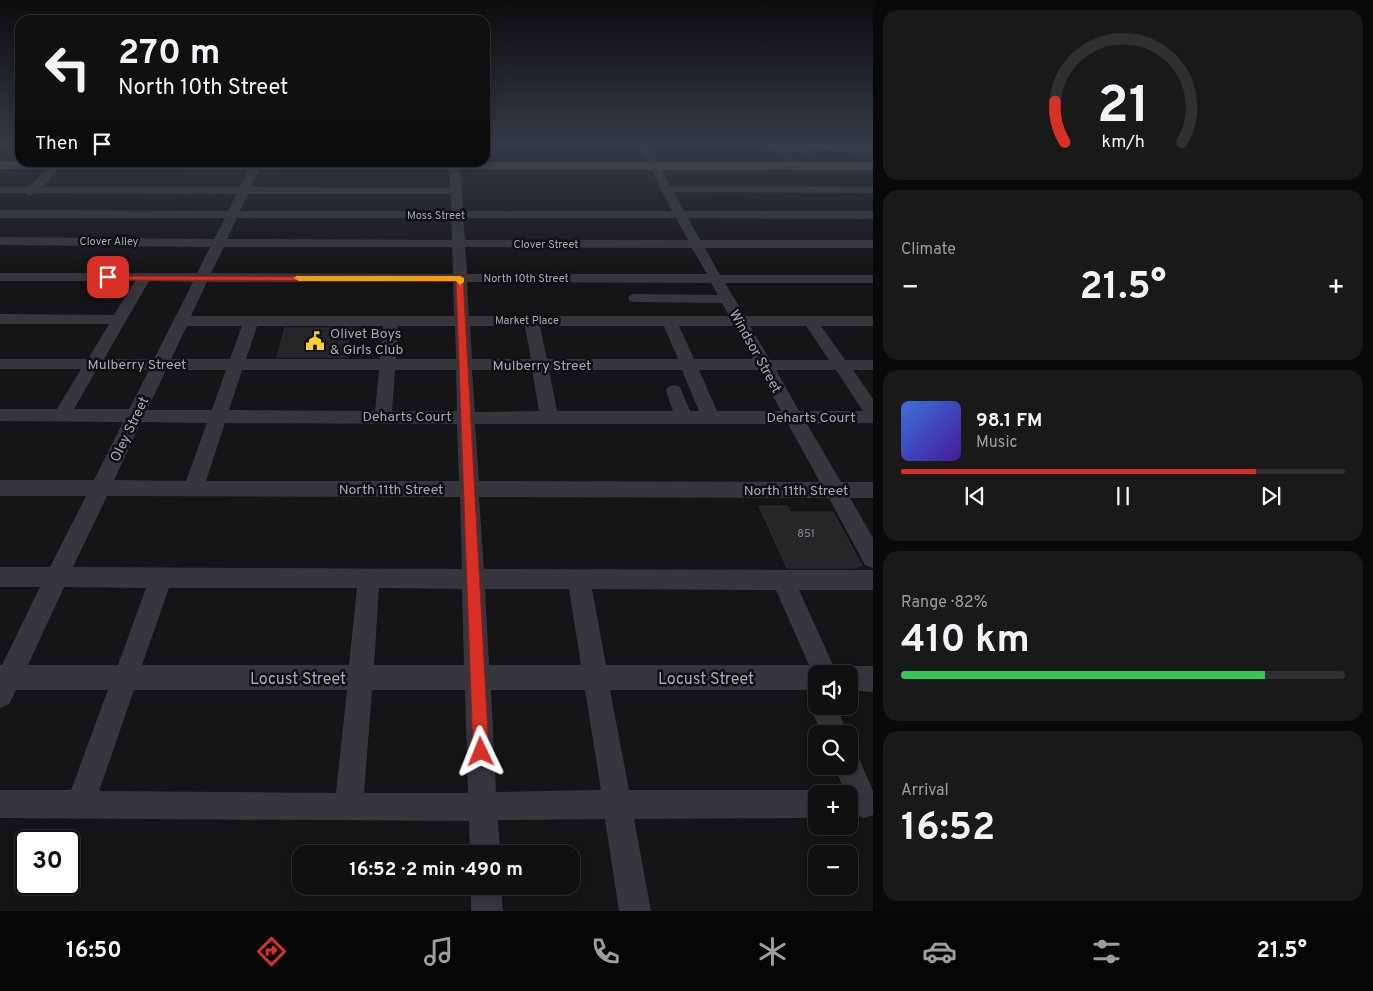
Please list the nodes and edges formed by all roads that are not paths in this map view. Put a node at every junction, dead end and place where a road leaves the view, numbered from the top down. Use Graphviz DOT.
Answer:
graph roads {
  1 [pos="36,186"];
  2 [pos="247,186"];
  3 [pos="456,186"];
  4 [pos="664,186"];
  5 [pos="666,189"];
  6 [pos="0,190"];
  7 [pos="32,190"];
  8 [pos="85,190"];
  9 [pos="191,190"];
  10 [pos="718,190"];
  11 [pos="825,190"];
  12 [pos="873,190"];
  13 [pos="244,191"];
  14 [pos="295,191"];
  15 [pos="403,191"];
  16 [pos="456,191"];
  17 [pos="63,214"];
  18 [pos="176,214"];
  19 [pos="232,215"];
  20 [pos="288,215"];
  21 [pos="457,215"];
  22 [pos="624,215"];
  23 [pos="680,215"];
  24 [pos="736,215"];
  25 [pos="849,215"];
  26 [pos="873,215"];
  27 [pos="3,216"];
  28 [pos="399,229"];
  29 [pos="869,236"];
  30 [pos="0,241"];
  31 [pos="39,241"];
  32 [pos="159,242"];
  33 [pos="219,242"];
  34 [pos="278,243"];
  35 [pos="636,243"];
  36 [pos="696,243"];
  37 [pos="458,244"];
  38 [pos="756,244"];
  39 [pos="0,277"];
  40 [pos="144,278"];
  41 [pos="201,278"];
  42 [pos="460,278"];
  43 [pos="627,278"];
  44 [pos="686,278"];
  45 [pos="716,278"];
  46 [pos="873,279"];
  47 [pos="635,298"];
  48 [pos="696,298"];
  49 [pos="727,299"];
  50 [pos="641,313"];
  51 [pos="0,319"];
  52 [pos="119,320"];
  53 [pos="391,320"];
  54 [pos="462,320"];
  55 [pos="532,320"];
  56 [pos="669,320"];
  57 [pos="180,321"];
  58 [pos="251,321"];
  59 [pos="739,321"];
  60 [pos="810,321"];
  61 [pos="873,321"];
  62 [pos="0,364"];
  63 [pos="92,364"];
  64 [pos="160,364"];
  65 [pos="764,364"];
  66 [pos="236,365"];
  67 [pos="388,365"];
  68 [pos="464,365"];
  69 [pos="540,365"];
  70 [pos="688,365"];
  71 [pos="840,365"];
  72 [pos="873,365"];
  73 [pos="674,391"];
  74 [pos="873,412"];
  75 [pos="0,415"];
  76 [pos="62,415"];
  77 [pos="136,415"];
  78 [pos="218,415"];
  79 [pos="384,416"];
  80 [pos="466,417"];
  81 [pos="794,417"];
  82 [pos="873,417"];
  83 [pos="549,418"];
  84 [pos="684,418"];
  85 [pos="711,418"];
  86 [pos="0,488"];
  87 [pos="100,488"];
  88 [pos="193,489"];
  89 [pos="470,489"];
  90 [pos="835,490"];
  91 [pos="873,490"];
  92 [pos="873,558"];
  93 [pos="0,578"];
  94 [pos="57,578"];
  95 [pos="161,578"];
  96 [pos="369,579"];
  97 [pos="474,579"];
  98 [pos="579,579"];
  99 [pos="783,579"];
  100 [pos="873,580"];
  101 [pos="812,665"];
  102 [pos="126,677"];
  103 [pos="595,678"];
  104 [pos="858,678"];
  105 [pos="360,679"];
  106 [pos="478,679"];
  107 [pos="873,679"];
  108 [pos="808,680"];
  109 [pos="3,683"];
  110 [pos="851,775"];
  111 [pos="0,804"];
  112 [pos="80,804"];
  113 [pos="808,804"];
  114 [pos="862,804"];
  115 [pos="617,805"];
  116 [pos="483,806"];
  117 [pos="349,807"];
  118 [pos="485,845"];
  119 [pos="486,895"];
  120 [pos="487,911"];
  121 [pos="635,911"];
  1 -- 7 [label="street"];
  2 -- 13 [label="street, Oley Street"];
  3 -- 16 [label="street"];
  4 -- 5 [label="street, Windsor Street"];
  5 -- 10 [label="street"];
  5 -- 23 [label="street, Windsor Street"];
  6 -- 7 [label="street"];
  7 -- 8 [label="street"];
  7 -- 27 [label="street"];
  8 -- 9 [label="street"];
  8 -- 17 [label="street"];
  9 -- 13 [label="street"];
  9 -- 18 [label="street"];
  10 -- 11 [label="street"];
  10 -- 24 [label="street"];
  11 -- 12 [label="street"];
  11 -- 25 [label="street"];
  13 -- 14 [label="street"];
  13 -- 19 [label="street, Oley Street"];
  14 -- 15 [label="street"];
  14 -- 20 [label="street"];
  15 -- 16 [label="street"];
  15 -- 28 [label="street"];
  16 -- 21 [label="street"];
  17 -- 18 [label="street, Moss Street"];
  17 -- 27 [label="street, Moss Street"];
  17 -- 31 [label="street"];
  18 -- 19 [label="street, Moss Street"];
  18 -- 32 [label="street"];
  19 -- 20 [label="street, Moss Street"];
  19 -- 33 [label="street, Oley Street"];
  20 -- 28 [label="street, Moss Street"];
  20 -- 34 [label="street"];
  21 -- 22 [label="street, Moss Street"];
  21 -- 28 [label="street, Moss Street"];
  21 -- 37 [label="street"];
  22 -- 23 [label="street, Moss Street"];
  22 -- 35 [label="street"];
  23 -- 24 [label="street, Moss Street"];
  23 -- 36 [label="street, Windsor Street"];
  24 -- 25 [label="street, Moss Street"];
  24 -- 38 [label="street"];
  25 -- 26 [label="street, Moss Street"];
  25 -- 29 [label="street"];
  28 -- 34 [label="street, Clover Street"];
  28 -- 37 [label="street, Clover Street"];
  29 -- 38 [label="street, Clover Street"];
  30 -- 31 [label="street, Clover Alley"];
  31 -- 32 [label="street, Clover Alley"];
  32 -- 33 [label="street, Clover Alley"];
  33 -- 34 [label="street, Clover Street"];
  33 -- 41 [label="street, Oley Street"];
  35 -- 36 [label="street, Clover Street"];
  35 -- 37 [label="street, Clover Street"];
  36 -- 38 [label="street, Clover Street"];
  36 -- 45 [label="street, Windsor Street"];
  37 -- 42 [label="street"];
  39 -- 40 [label="street, North 10th Street"];
  40 -- 41 [label="street, North 10th Street"];
  40 -- 52 [label="street"];
  41 -- 42 [label="street, North 10th Street"];
  41 -- 57 [label="street, Oley Street"];
  42 -- 43 [label="street, North 10th Street"];
  42 -- 54 [label="street"];
  43 -- 44 [label="street, North 10th Street"];
  43 -- 47 [label="street"];
  44 -- 45 [label="street, North 10th Street"];
  44 -- 48 [label="street"];
  45 -- 46 [label="street, North 10th Street"];
  45 -- 49 [label="street, Windsor Street"];
  47 -- 48 [label="street"];
  47 -- 50 [label="street"];
  48 -- 49 [label="street"];
  49 -- 59 [label="street, Windsor Street"];
  51 -- 52 [label="street"];
  52 -- 63 [label="street"];
  53 -- 54 [label="street, Market Place"];
  53 -- 58 [label="street, Market Place"];
  53 -- 67 [label="street"];
  54 -- 55 [label="street, Market Place"];
  54 -- 68 [label="street"];
  55 -- 56 [label="street, Market Place"];
  55 -- 69 [label="street"];
  56 -- 59 [label="street, Market Place"];
  56 -- 70 [label="street"];
  57 -- 58 [label="street, Market Place"];
  57 -- 64 [label="street, Oley Street"];
  58 -- 66 [label="street"];
  59 -- 60 [label="street, Market Place"];
  59 -- 65 [label="street, Windsor Street"];
  60 -- 61 [label="street, Market Place"];
  60 -- 71 [label="street"];
  62 -- 63 [label="street, Mulberry Street"];
  63 -- 64 [label="street, Mulberry Street"];
  63 -- 76 [label="street"];
  64 -- 66 [label="street, Mulberry Street"];
  64 -- 77 [label="street, Oley Street"];
  65 -- 70 [label="street, Mulberry Street"];
  65 -- 71 [label="street, Mulberry Street"];
  65 -- 81 [label="street, Windsor Street"];
  66 -- 67 [label="street, Mulberry Street"];
  66 -- 78 [label="street"];
  67 -- 68 [label="street, Mulberry Street"];
  67 -- 79 [label="street"];
  68 -- 69 [label="street, Mulberry Street"];
  68 -- 80 [label="street"];
  69 -- 70 [label="street, Mulberry Street"];
  69 -- 83 [label="street"];
  70 -- 85 [label="street"];
  71 -- 72 [label="street, Mulberry Street"];
  71 -- 74 [label="street"];
  73 -- 84 [label="street"];
  75 -- 76 [label="street, Deharts Court"];
  76 -- 77 [label="street, Deharts Court"];
  77 -- 78 [label="street, Deharts Court"];
  77 -- 87 [label="street, Oley Street"];
  78 -- 79 [label="street, Deharts Court"];
  78 -- 88 [label="street"];
  79 -- 80 [label="street, Deharts Court"];
  80 -- 83 [label="street, Deharts Court"];
  80 -- 89 [label="street"];
  81 -- 82 [label="street, Deharts Court"];
  81 -- 85 [label="street, Deharts Court"];
  81 -- 90 [label="street, Windsor Street"];
  83 -- 84 [label="street, Deharts Court"];
  84 -- 85 [label="street, Deharts Court"];
  86 -- 87 [label="street, North 11th Street"];
  87 -- 88 [label="street, North 11th Street"];
  87 -- 94 [label="street, Oley Street"];
  88 -- 89 [label="street, North 11th Street"];
  89 -- 90 [label="street, North 11th Street"];
  89 -- 97 [label="street"];
  90 -- 91 [label="street, North 11th Street"];
  90 -- 92 [label="street, Windsor Street"];
  93 -- 94 [label="street"];
  94 -- 95 [label="street"];
  94 -- 109 [label="street, Oley Street"];
  95 -- 96 [label="street"];
  95 -- 102 [label="street"];
  96 -- 97 [label="street"];
  96 -- 105 [label="street"];
  97 -- 98 [label="street"];
  97 -- 106 [label="street"];
  98 -- 99 [label="street"];
  98 -- 103 [label="street"];
  99 -- 100 [label="street"];
  99 -- 101 [label="street"];
  102 -- 105 [label="street, Locust Street"];
  102 -- 109 [label="street, Locust Street"];
  102 -- 112 [label="street"];
  103 -- 106 [label="street, Locust Street"];
  103 -- 108 [label="street, Locust Street"];
  103 -- 115 [label="street"];
  104 -- 107 [label="street"];
  105 -- 106 [label="street, Locust Street"];
  105 -- 117 [label="street"];
  106 -- 116 [label="street"];
  110 -- 114 [label="street"];
  111 -- 112 [label="street"];
  112 -- 117 [label="street"];
  113 -- 115 [label="street"];
  115 -- 116 [label="street"];
  115 -- 121 [label="street"];
  116 -- 117 [label="street"];
  116 -- 118 [label="street"];
  119 -- 120 [label="street"];
}
